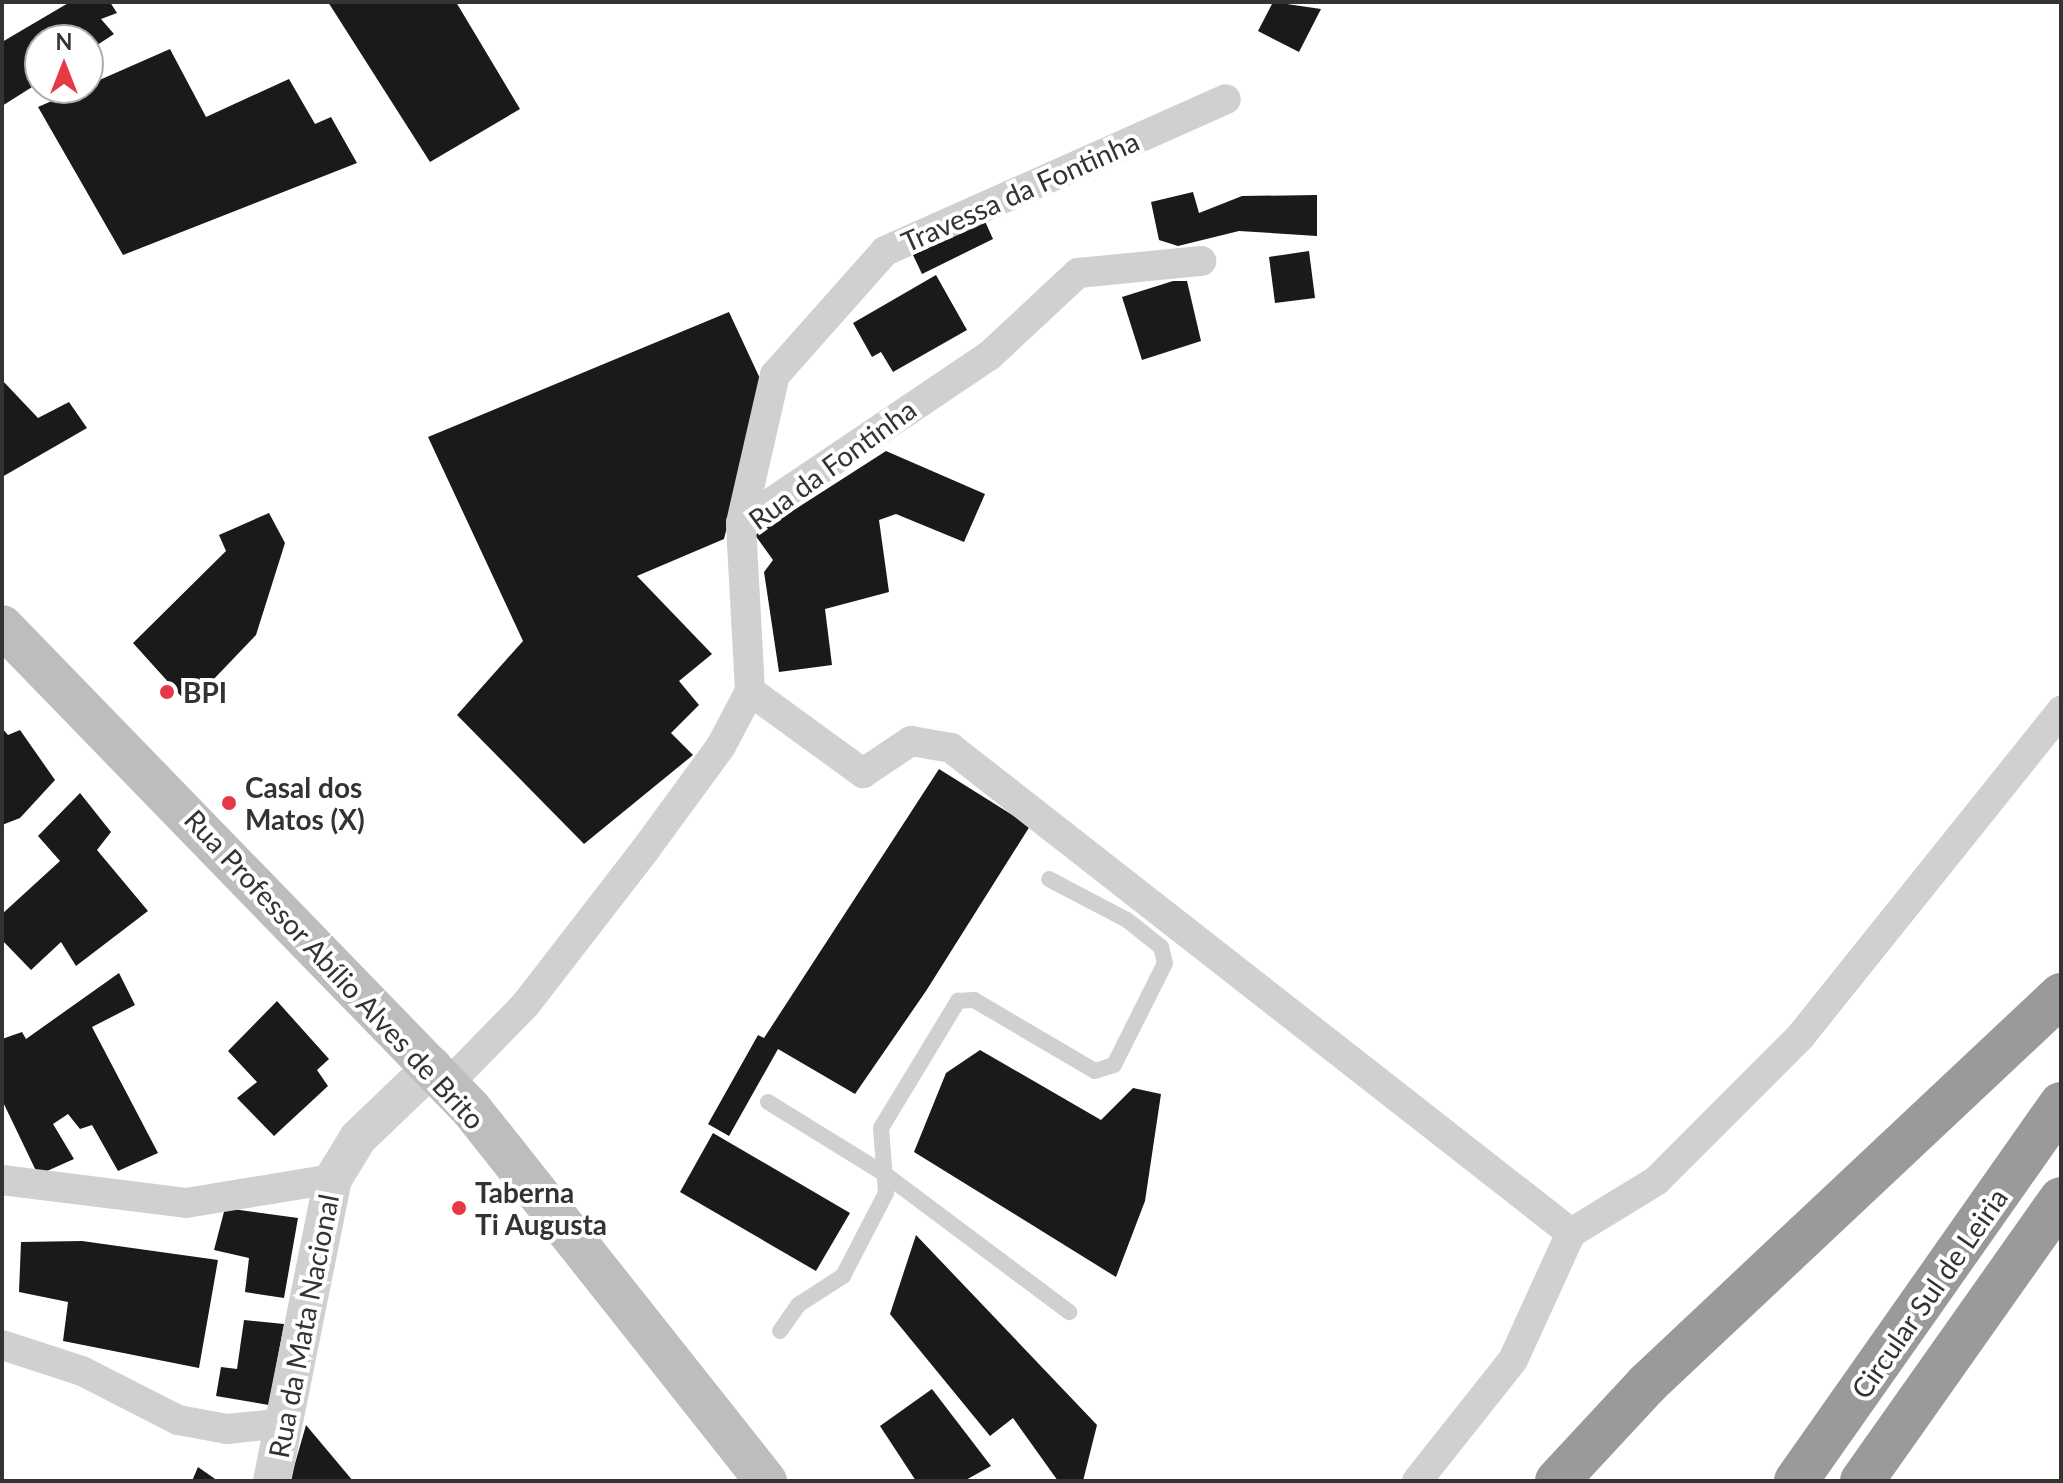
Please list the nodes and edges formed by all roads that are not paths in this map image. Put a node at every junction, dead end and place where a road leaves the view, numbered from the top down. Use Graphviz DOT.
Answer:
graph roads {
  1 [pos="1226,99"];
  2 [pos="1201,261"];
  3 [pos="741,523"];
  4 [pos="2,626"];
  5 [pos="750,691"];
  6 [pos="2061,711"];
  7 [pos="1049,879"];
  8 [pos="2061,995"];
  9 [pos="440,1075"];
  10 [pos="768,1102"];
  11 [pos="2061,1104"];
  12 [pos="886,1175"];
  13 [pos="333,1179"];
  14 [pos="2,1180"];
  15 [pos="2061,1199"];
  16 [pos="1571,1233"];
  17 [pos="1069,1312"];
  18 [pos="780,1331"];
  19 [pos="2,1345"];
  20 [pos="285,1423"];
  21 [pos="272,1481"];
  22 [pos="766,1481"];
  23 [pos="1417,1481"];
  24 [pos="1557,1481"];
  25 [pos="1796,1481"];
  26 [pos="1862,1481"];
  1 -- 3 [label="street, Travessa da Fontinha"];
  2 -- 3 [label="street, Rua da Fontinha"];
  3 -- 5 [label="street, Rua da Fontinha"];
  4 -- 9 [label="main road, Rua Professor Abílio Alves de Brito"];
  5 -- 9 [label="street"];
  5 -- 16 [label="street"];
  6 -- 16 [label="street"];
  7 -- 12 [label="lane"];
  8 -- 24 [label="highway"];
  9 -- 13 [label="street, Rua da Mata Nacional"];
  9 -- 22 [label="main road, Rua Professor Abílio Alves de Brito"];
  10 -- 12 [label="lane"];
  11 -- 25 [label="highway, Circular Sul de Leiria"];
  12 -- 17 [label="lane"];
  12 -- 18 [label="lane"];
  13 -- 14 [label="street"];
  13 -- 20 [label="street, Rua da Mata Nacional"];
  15 -- 26 [label="highway"];
  16 -- 23 [label="street"];
  19 -- 20 [label="street"];
  20 -- 21 [label="street, Rua da Mata Nacional"];
}
